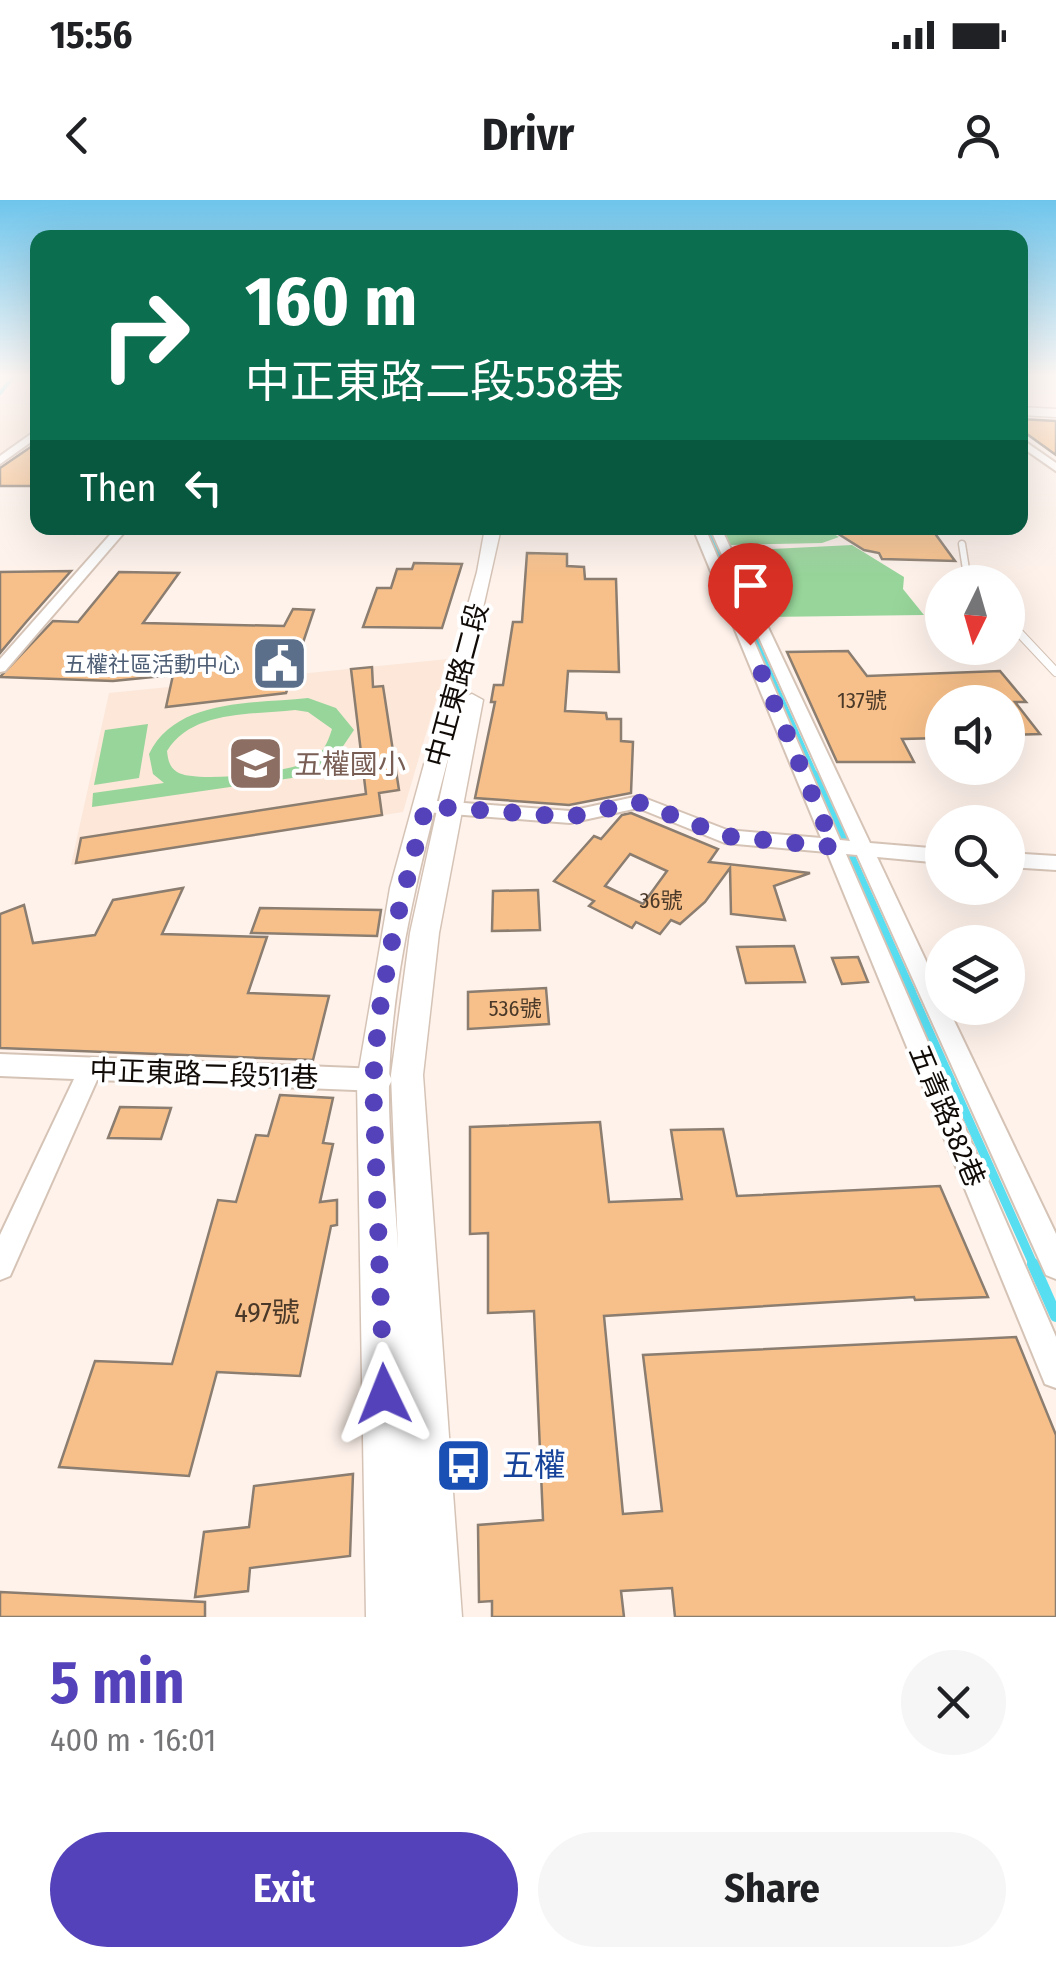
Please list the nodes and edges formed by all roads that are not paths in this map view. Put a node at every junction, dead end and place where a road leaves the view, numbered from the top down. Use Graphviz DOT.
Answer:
graph roads {
  1 [pos="23,443"];
  2 [pos="1028,447"];
  3 [pos="0,461"];
  4 [pos="1056,468"];
  5 [pos="116,535"];
  6 [pos="492,535"];
  7 [pos="505,535"];
  8 [pos="703,535"];
  9 [pos="718,535"];
  10 [pos="962,544"];
  11 [pos="965,565"];
  12 [pos="745,612"];
  13 [pos="1025,639"];
  14 [pos="0,668"];
  15 [pos="1056,672"];
  16 [pos="437,807"];
  17 [pos="834,847"];
  18 [pos="864,851"];
  19 [pos="925,855"];
  20 [pos="1025,861"];
  21 [pos="1056,863"];
  22 [pos="0,1065"];
  23 [pos="90,1069"];
  24 [pos="407,1075"];
  25 [pos="373,1081"];
  26 [pos="1056,1264"];
  27 [pos="0,1266"];
  28 [pos="1056,1373"];
  29 [pos="390,1617"];
  30 [pos="437,1617"];
  1 -- 3 [label="street"];
  2 -- 4 [label="street"];
  5 -- 14 [label="street"];
  6 -- 16 [label="main road, 中正東路二段"];
  7 -- 16 [label="main road, 中正東路二段"];
  8 -- 12 [label="street, 五青路382巷"];
  9 -- 12 [label="street, 五青路382巷"];
  10 -- 11 [label="lane"];
  12 -- 17 [label="street, 五青路382巷"];
  12 -- 18 [label="street, 五青路382巷"];
  13 -- 15 [label="lane"];
  16 -- 17 [label="street"];
  16 -- 24 [label="main road, 中正東路二段"];
  16 -- 25 [label="main road, 中正東路二段"];
  17 -- 18 [label="street"];
  17 -- 28 [label="street, 五青路382巷"];
  18 -- 19 [label="street"];
  18 -- 26 [label="street, 五青路382巷"];
  20 -- 21 [label="street"];
  22 -- 23 [label="street, 中正東路二段511巷"];
  23 -- 25 [label="street, 中正東路二段511巷"];
  23 -- 27 [label="street"];
  24 -- 25 [label="street, 中正東路二段511巷"];
  24 -- 30 [label="main road, 中正東路二段"];
  25 -- 29 [label="main road, 中正東路二段"];
}
